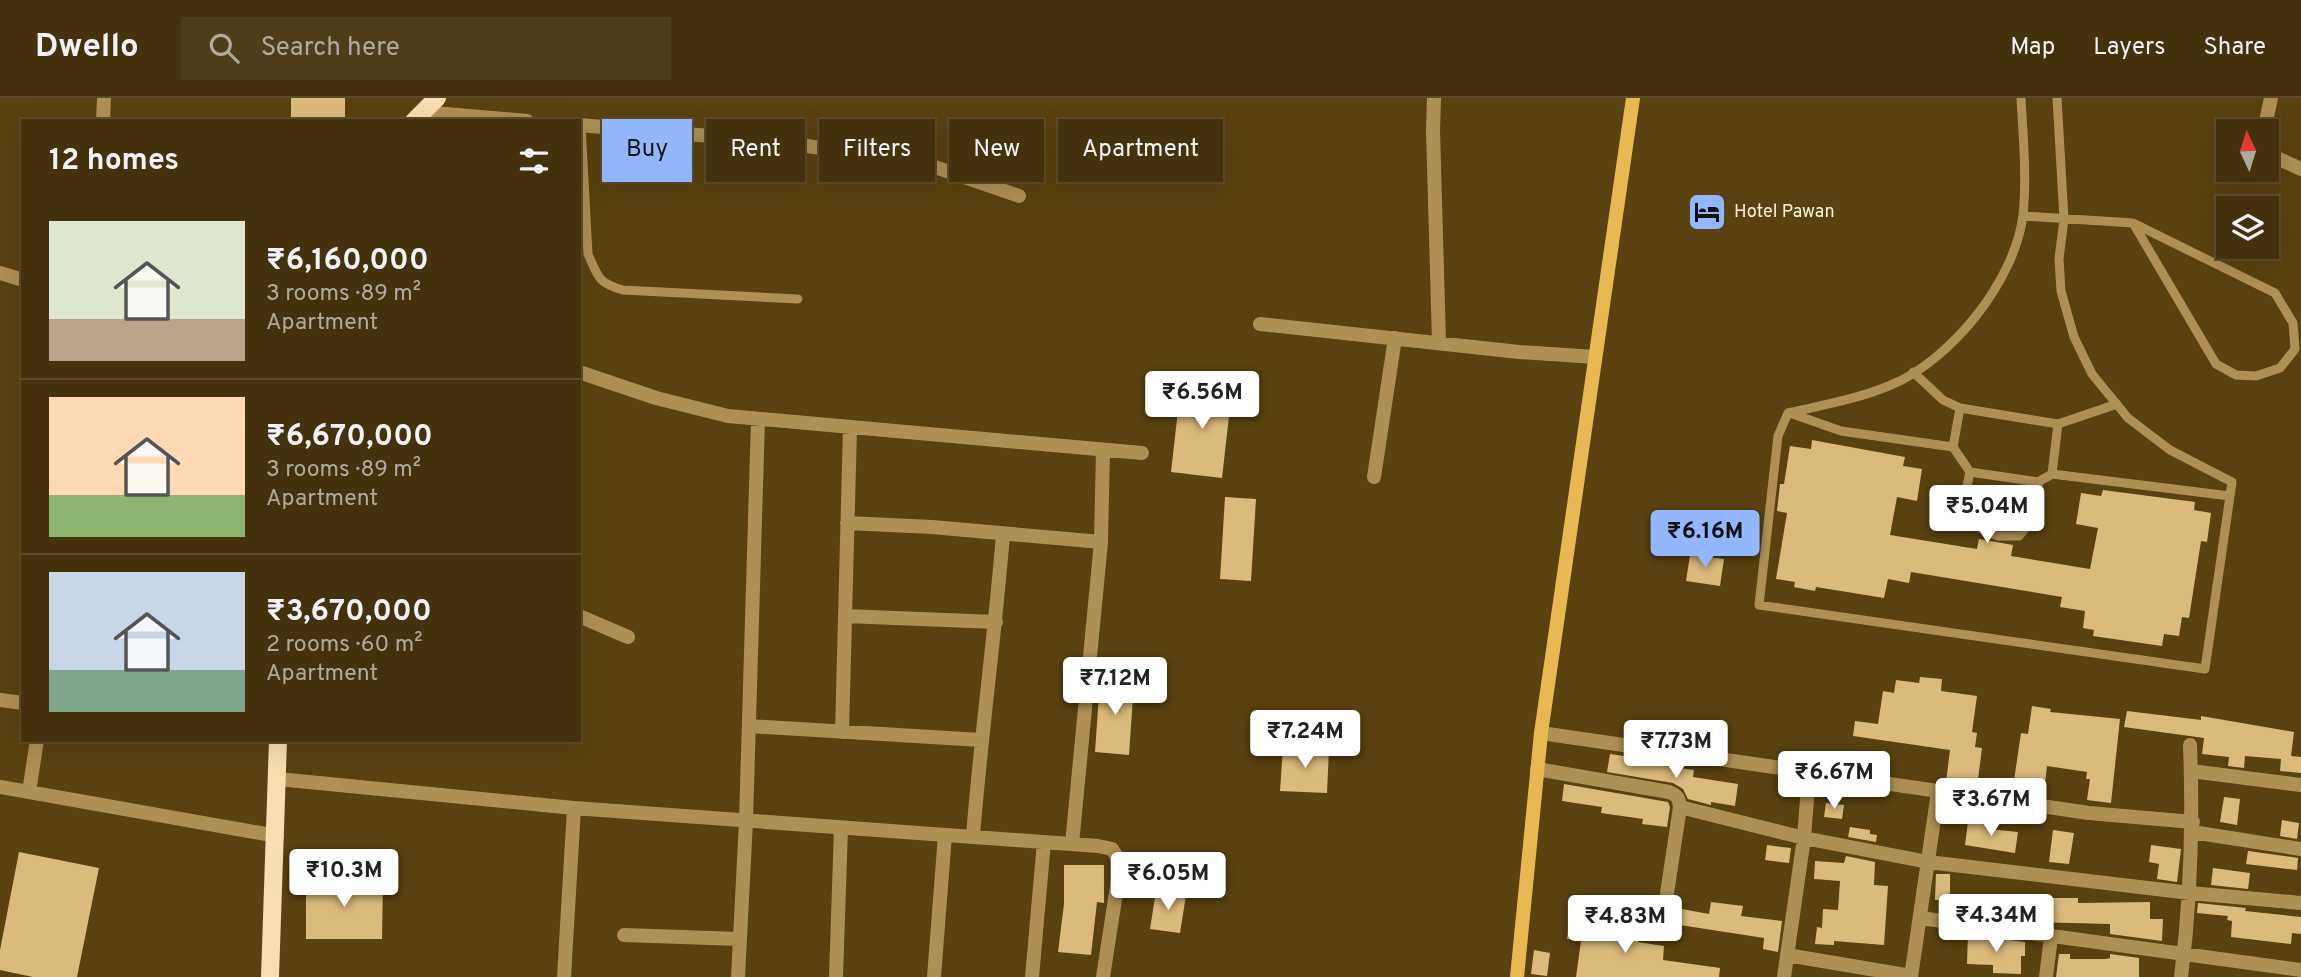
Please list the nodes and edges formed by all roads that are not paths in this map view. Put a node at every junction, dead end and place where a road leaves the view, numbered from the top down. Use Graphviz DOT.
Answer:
graph roads {
  1 [pos="104,98"];
  2 [pos="437,98"];
  3 [pos="1434,98"];
  4 [pos="1633,98"];
  5 [pos="2021,98"];
  6 [pos="2057,98"];
  7 [pos="2271,98"];
  8 [pos="419,116"];
  9 [pos="103,119"];
  10 [pos="484,119"];
  11 [pos="2267,119"];
  12 [pos="581,125"];
  13 [pos="581,141"];
  14 [pos="2279,159"];
  15 [pos="2301,169"];
  16 [pos="1019,196"];
  17 [pos="2023,216"];
  18 [pos="2064,219"];
  19 [pos="2133,222"];
  20 [pos="0,273"];
  21 [pos="21,279"];
  22 [pos="798,299"];
  23 [pos="1260,324"];
  24 [pos="1395,338"];
  25 [pos="1439,342"];
  26 [pos="1595,357"];
  27 [pos="1913,372"];
  28 [pos="581,373"];
  29 [pos="2116,404"];
  30 [pos="1960,408"];
  31 [pos="1788,413"];
  32 [pos="758,419"];
  33 [pos="2058,424"];
  34 [pos="850,428"];
  35 [pos="1953,447"];
  36 [pos="1103,450"];
  37 [pos="1142,453"];
  38 [pos="1970,472"];
  39 [pos="2052,474"];
  40 [pos="1374,477"];
  41 [pos="2038,482"];
  42 [pos="2230,496"];
  43 [pos="847,523"];
  44 [pos="1003,534"];
  45 [pos="1101,542"];
  46 [pos="581,617"];
  47 [pos="845,617"];
  48 [pos="996,622"];
  49 [pos="628,637"];
  50 [pos="0,700"];
  51 [pos="21,703"];
  52 [pos="749,726"];
  53 [pos="842,732"];
  54 [pos="1541,733"];
  55 [pos="981,740"];
  56 [pos="37,742"];
  57 [pos="278,742"];
  58 [pos="2190,745"];
  59 [pos="1537,769"];
  60 [pos="2191,771"];
  61 [pos="1809,774"];
  62 [pos="278,779"];
  63 [pos="2301,785"];
  64 [pos="0,787"];
  65 [pos="29,792"];
  66 [pos="1938,792"];
  67 [pos="1680,807"];
  68 [pos="574,808"];
  69 [pos="746,821"];
  70 [pos="2192,827"];
  71 [pos="841,828"];
  72 [pos="945,835"];
  73 [pos="277,836"];
  74 [pos="973,836"];
  75 [pos="1804,838"];
  76 [pos="1044,842"];
  77 [pos="1072,844"];
  78 [pos="2301,849"];
  79 [pos="1928,862"];
  80 [pos="2190,893"];
  81 [pos="2301,903"];
  82 [pos="1920,918"];
  83 [pos="1663,920"];
  84 [pos="624,935"];
  85 [pos="2051,937"];
  86 [pos="740,939"];
  87 [pos="1787,955"];
  88 [pos="2184,955"];
  89 [pos="2301,970"];
  90 [pos="1911,976"];
  91 [pos="271,977"];
  92 [pos="564,977"];
  93 [pos="738,977"];
  94 [pos="836,977"];
  95 [pos="934,977"];
  96 [pos="1032,977"];
  97 [pos="1103,977"];
  98 [pos="1517,977"];
  99 [pos="1784,977"];
  100 [pos="2046,977"];
  101 [pos="2181,977"];
  1 -- 9 [label="street"];
  2 -- 8 [label="main road"];
  3 -- 25 [label="street"];
  4 -- 26 [label="street"];
  5 -- 17 [label="lane"];
  6 -- 18 [label="lane"];
  7 -- 11 [label="street"];
  8 -- 10 [label="street"];
  12 -- 16 [label="street"];
  13 -- 22 [label="lane"];
  14 -- 15 [label="street"];
  17 -- 18 [label="lane"];
  17 -- 27 [label="lane"];
  18 -- 19 [label="lane"];
  18 -- 29 [label="lane"];
  19 -- 19 [label="lane"];
  20 -- 21 [label="street"];
  23 -- 24 [label="street"];
  24 -- 25 [label="street"];
  24 -- 40 [label="street"];
  25 -- 26 [label="street"];
  26 -- 54 [label="street"];
  27 -- 30 [label="lane"];
  27 -- 31 [label="lane"];
  28 -- 32 [label="street"];
  29 -- 33 [label="lane"];
  29 -- 42 [label="lane"];
  30 -- 33 [label="lane"];
  30 -- 35 [label="lane"];
  31 -- 35 [label="lane"];
  31 -- 42 [label="lane"];
  32 -- 34 [label="street"];
  32 -- 52 [label="street"];
  33 -- 39 [label="lane"];
  34 -- 36 [label="street"];
  34 -- 43 [label="street"];
  35 -- 38 [label="lane"];
  36 -- 37 [label="street"];
  36 -- 45 [label="street"];
  38 -- 41 [label="lane"];
  38 -- 41 [label="lane"];
  39 -- 41 [label="lane"];
  39 -- 42 [label="lane"];
  43 -- 44 [label="street"];
  43 -- 47 [label="street"];
  44 -- 45 [label="street"];
  44 -- 48 [label="street"];
  45 -- 77 [label="street"];
  46 -- 49 [label="street"];
  47 -- 48 [label="street"];
  47 -- 53 [label="street"];
  48 -- 55 [label="street"];
  50 -- 51 [label="street"];
  52 -- 53 [label="street"];
  52 -- 69 [label="street"];
  53 -- 55 [label="street"];
  54 -- 59 [label="street"];
  54 -- 61 [label="street"];
  55 -- 74 [label="street"];
  56 -- 65 [label="street"];
  57 -- 62 [label="main road"];
  58 -- 60 [label="street"];
  59 -- 67 [label="street"];
  59 -- 98 [label="street"];
  60 -- 63 [label="street"];
  60 -- 70 [label="street"];
  61 -- 66 [label="street"];
  61 -- 75 [label="street"];
  62 -- 68 [label="street"];
  62 -- 73 [label="main road"];
  64 -- 65 [label="street"];
  65 -- 73 [label="street"];
  66 -- 70 [label="street"];
  66 -- 79 [label="street"];
  67 -- 75 [label="street"];
  67 -- 83 [label="street"];
  68 -- 69 [label="street"];
  68 -- 92 [label="street"];
  69 -- 71 [label="street"];
  69 -- 86 [label="street"];
  70 -- 78 [label="street"];
  70 -- 80 [label="street"];
  71 -- 72 [label="street"];
  71 -- 94 [label="street"];
  72 -- 74 [label="street"];
  72 -- 95 [label="street"];
  73 -- 91 [label="main road"];
  74 -- 76 [label="street"];
  75 -- 79 [label="street"];
  75 -- 87 [label="street"];
  76 -- 77 [label="street"];
  76 -- 96 [label="street"];
  77 -- 97 [label="street"];
  79 -- 80 [label="street"];
  79 -- 82 [label="street"];
  80 -- 81 [label="street"];
  80 -- 88 [label="street"];
  82 -- 85 [label="street"];
  82 -- 90 [label="street"];
  84 -- 86 [label="street"];
  85 -- 88 [label="street"];
  85 -- 100 [label="street"];
  86 -- 93 [label="street"];
  87 -- 90 [label="street"];
  87 -- 99 [label="street"];
  88 -- 89 [label="street"];
  88 -- 101 [label="street"];
}
